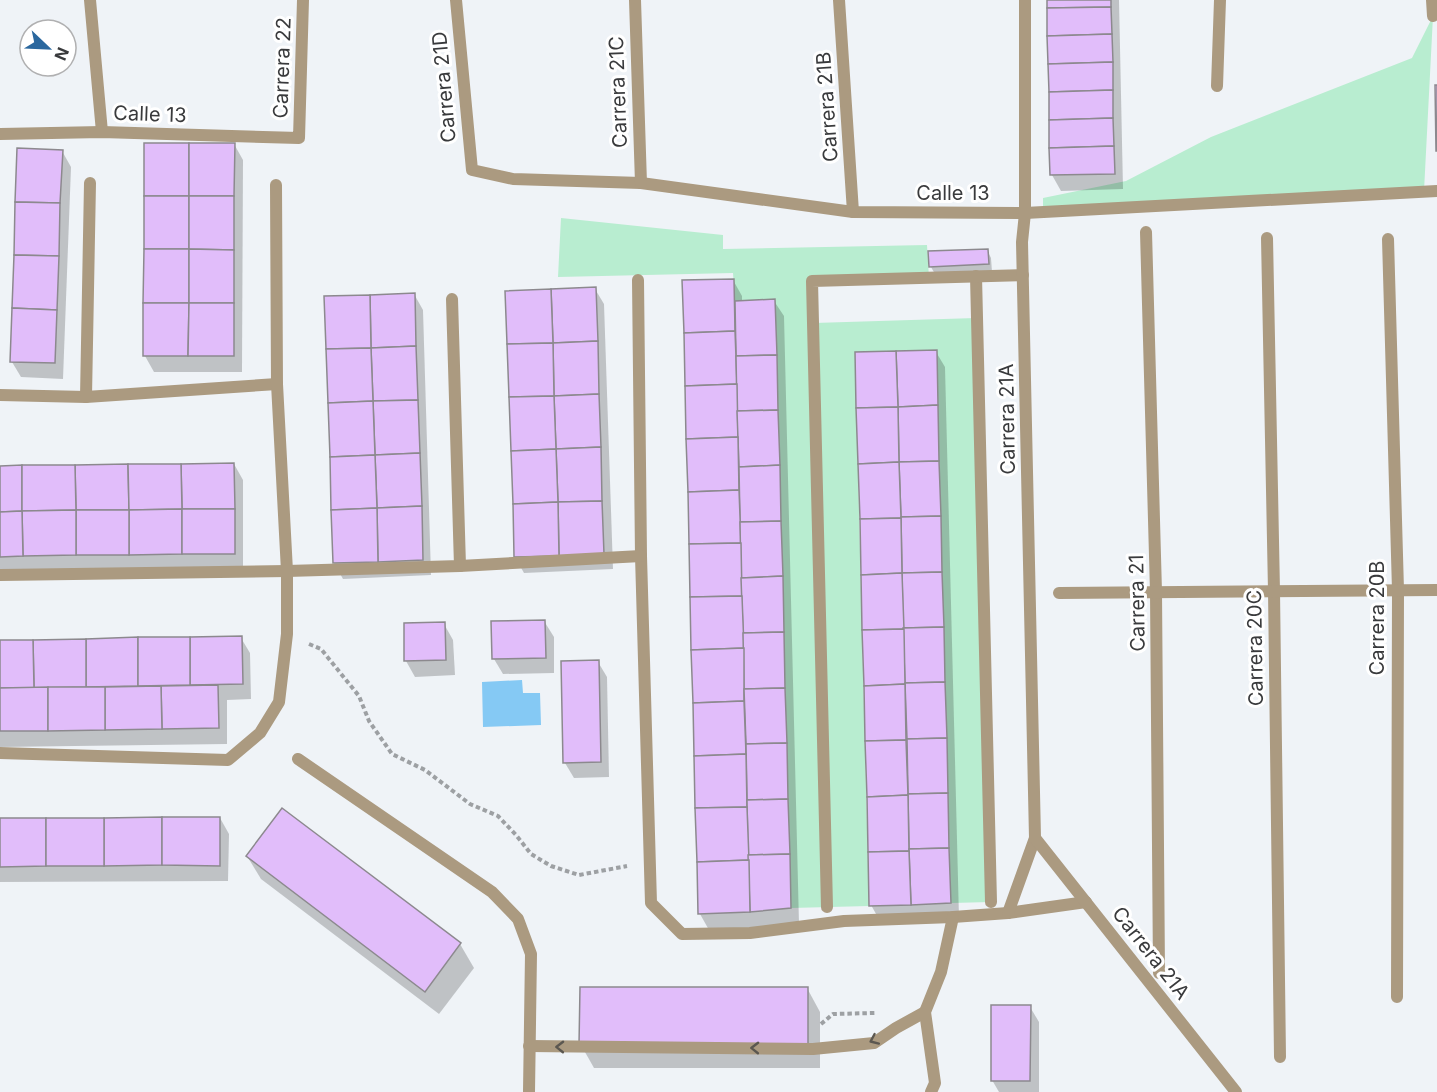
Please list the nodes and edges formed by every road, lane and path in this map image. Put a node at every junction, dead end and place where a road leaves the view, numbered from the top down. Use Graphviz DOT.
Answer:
graph roads {
  1 [pos="90,0"];
  2 [pos="303,0"];
  3 [pos="456,0"];
  4 [pos="635,0"];
  5 [pos="839,0"];
  6 [pos="1025,0"];
  7 [pos="1220,0"];
  8 [pos="1432,0"];
  9 [pos="1433,16"];
  10 [pos="1216,86"];
  11 [pos="102,132"];
  12 [pos="0,134"];
  13 [pos="299,138"];
  14 [pos="472,170"];
  15 [pos="90,183"];
  16 [pos="640,183"];
  17 [pos="276,185"];
  18 [pos="1437,191"];
  19 [pos="853,212"];
  20 [pos="1025,213"];
  21 [pos="1146,232"];
  22 [pos="1267,238"];
  23 [pos="1388,238"];
  24 [pos="1023,275"];
  25 [pos="976,276"];
  26 [pos="638,280"];
  27 [pos="452,299"];
  28 [pos="277,384"];
  29 [pos="0,395"];
  30 [pos="86,397"];
  31 [pos="641,556"];
  32 [pos="460,566"];
  33 [pos="287,571"];
  34 [pos="0,575"];
  35 [pos="1398,590"];
  36 [pos="1437,590"];
  37 [pos="1274,591"];
  38 [pos="1156,592"];
  39 [pos="1059,593"];
  40 [pos="286,634"];
  41 [pos="0,753"];
  42 [pos="298,759"];
  43 [pos="1035,838"];
  44 [pos="650,862"];
  45 [pos="991,902"];
  46 [pos="1086,902"];
  47 [pos="828,907"];
  48 [pos="1008,913"];
  49 [pos="953,917"];
  50 [pos="1159,973"];
  51 [pos="1398,997"];
  52 [pos="925,1012"];
  53 [pos="879,1013"];
  54 [pos="529,1046"];
  55 [pos="813,1049"];
  56 [pos="1280,1057"];
  57 [pos="529,1092"];
  58 [pos="931,1092"];
  59 [pos="1236,1092"];
  1 -- 11 [label="street"];
  2 -- 13 [label="street, Carrera 22"];
  3 -- 14 [label="street, Carrera 21D"];
  4 -- 16 [label="street, Carrera 21C"];
  5 -- 19 [label="street, Carrera 21B"];
  6 -- 20 [label="street, Carrera 21A"];
  7 -- 10 [label="street"];
  8 -- 9 [label="street"];
  11 -- 12 [label="street, Calle 13"];
  11 -- 13 [label="street, Calle 13"];
  14 -- 16 [label="street, Calle 13"];
  15 -- 30 [label="street"];
  16 -- 19 [label="street, Calle 13"];
  17 -- 28 [label="street"];
  18 -- 20 [label="street, Calle 13"];
  19 -- 20 [label="street, Calle 13"];
  20 -- 24 [label="street, Carrera 21A"];
  21 -- 38 [label="street, Carrera 21"];
  22 -- 37 [label="street, Carrera 20C"];
  23 -- 35 [label="street, Carrera 20B"];
  24 -- 25 [label="street"];
  24 -- 43 [label="street, Carrera 21A"];
  25 -- 45 [label="street"];
  25 -- 47 [label="street"];
  26 -- 31 [label="street"];
  27 -- 32 [label="street"];
  28 -- 30 [label="street"];
  28 -- 33 [label="street"];
  29 -- 30 [label="street"];
  31 -- 32 [label="street"];
  31 -- 44 [label="street"];
  32 -- 33 [label="street"];
  33 -- 34 [label="street"];
  33 -- 40 [label="street"];
  35 -- 36 [label="street"];
  35 -- 37 [label="street"];
  35 -- 51 [label="street, Carrera 20B"];
  37 -- 38 [label="street"];
  37 -- 56 [label="street, Carrera 20C"];
  38 -- 39 [label="street"];
  38 -- 50 [label="street, Carrera 21"];
  40 -- 41 [label="street"];
  40 -- 44 [label="path"];
  42 -- 54 [label="street"];
  43 -- 46 [label="street, Carrera 21A"];
  43 -- 48 [label="street, Carrera 21A"];
  44 -- 49 [label="street"];
  46 -- 48 [label="street"];
  46 -- 59 [label="street, Carrera 21A"];
  48 -- 49 [label="street"];
  49 -- 52 [label="street"];
  52 -- 55 [label="street, one-way"];
  52 -- 58 [label="street"];
  53 -- 55 [label="path"];
  55 -- 54 [label="street, one-way"];
  54 -- 57 [label="street"];
}
